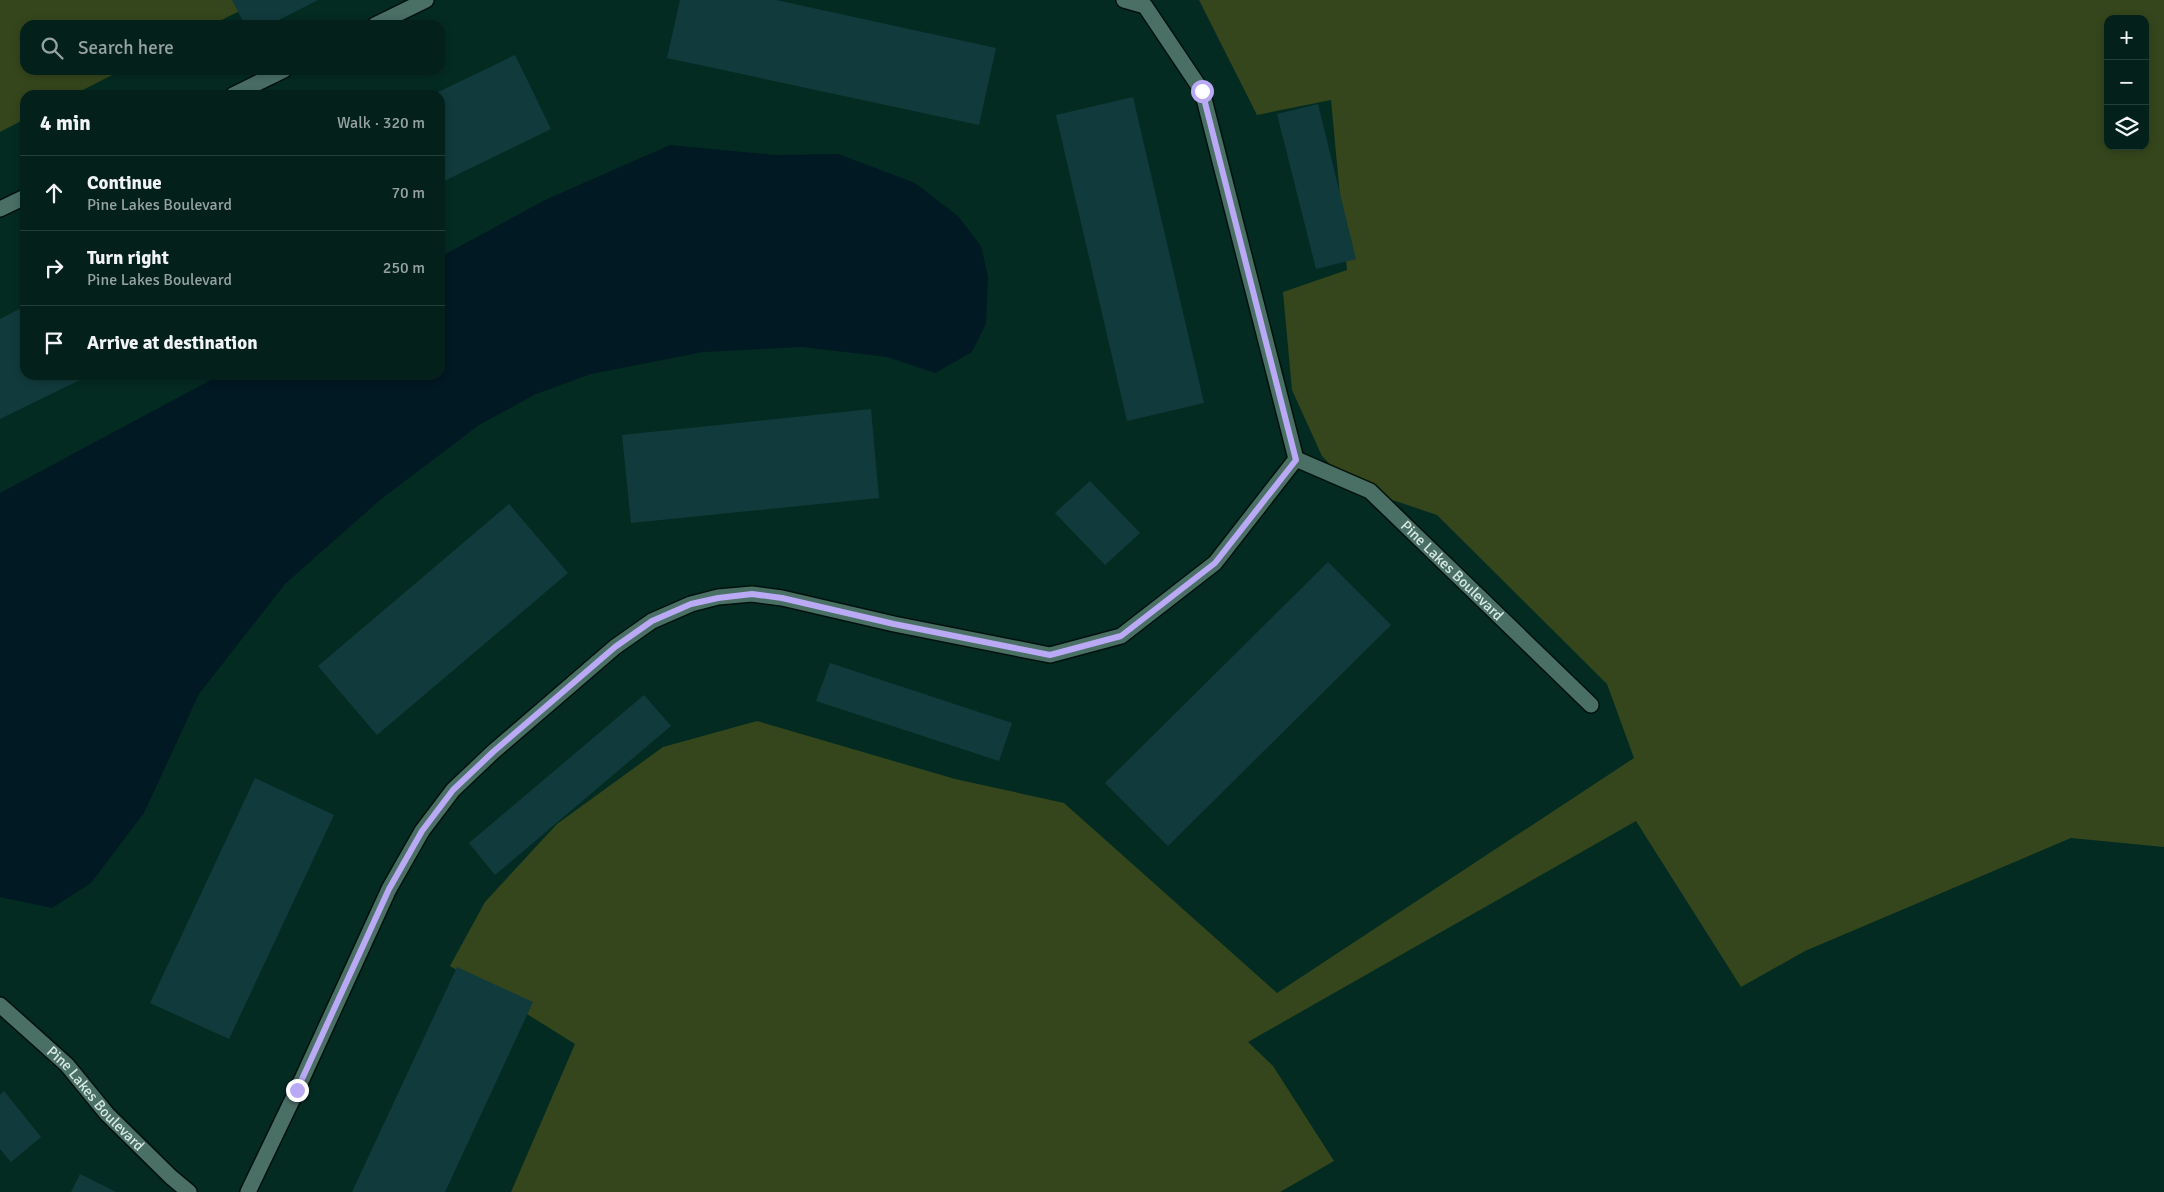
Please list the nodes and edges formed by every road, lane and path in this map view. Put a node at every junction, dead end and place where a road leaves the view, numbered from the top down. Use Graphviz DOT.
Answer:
graph roads {
  1 [pos="426,0"];
  2 [pos="1124,0"];
  3 [pos="385,20"];
  4 [pos="274,75"];
  5 [pos="243,90"];
  6 [pos="20,199"];
  7 [pos="0,209"];
  8 [pos="1296,460"];
  9 [pos="1591,705"];
  10 [pos="0,1005"];
  11 [pos="189,1192"];
  12 [pos="248,1192"];
  1 -- 3 [label="lane"];
  2 -- 8 [label="lane"];
  4 -- 5 [label="lane"];
  6 -- 7 [label="lane"];
  8 -- 9 [label="lane, Pine Lakes Boulevard"];
  8 -- 12 [label="lane"];
  10 -- 11 [label="lane, Pine Lakes Boulevard"];
}
